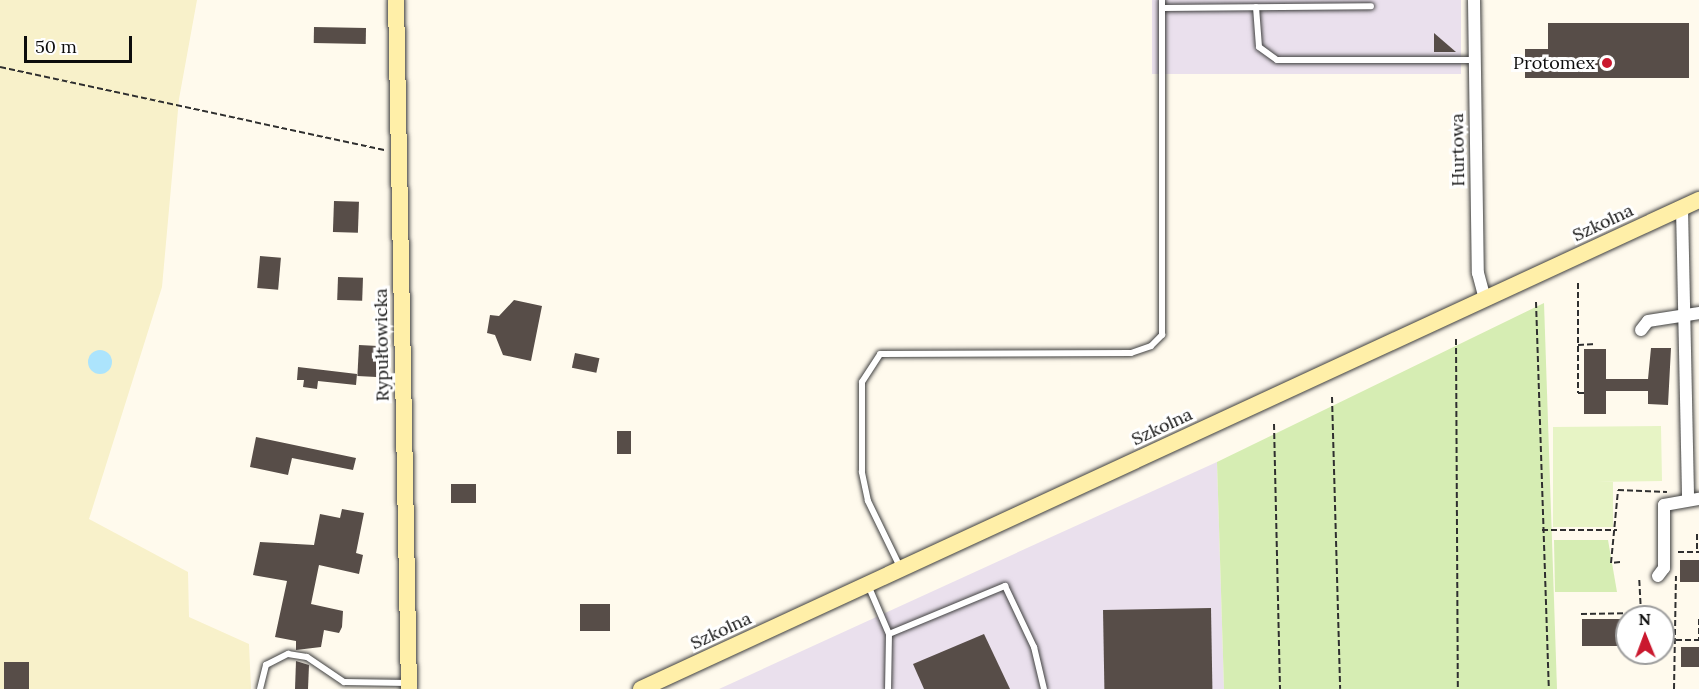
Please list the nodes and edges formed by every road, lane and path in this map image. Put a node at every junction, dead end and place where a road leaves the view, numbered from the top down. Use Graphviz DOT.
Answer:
graph roads {
  1 [pos="396,0"];
  2 [pos="1162,0"];
  3 [pos="1474,0"];
  4 [pos="1371,6"];
  5 [pos="1256,7"];
  6 [pos="1162,8"];
  7 [pos="1475,60"];
  8 [pos="0,67"];
  9 [pos="398,152"];
  10 [pos="1699,200"];
  11 [pos="1682,208"];
  12 [pos="1578,283"];
  13 [pos="1485,299"];
  14 [pos="1536,302"];
  15 [pos="1683,312"];
  16 [pos="1699,313"];
  17 [pos="1641,330"];
  18 [pos="1456,339"];
  19 [pos="1596,344"];
  20 [pos="1578,345"];
  21 [pos="1584,393"];
  22 [pos="1332,397"];
  23 [pos="1274,424"];
  24 [pos="1694,499"];
  25 [pos="1669,501"];
  26 [pos="1542,530"];
  27 [pos="1617,530"];
  28 [pos="1696,534"];
  29 [pos="1670,552"];
  30 [pos="1698,552"];
  31 [pos="1676,560"];
  32 [pos="1620,562"];
  33 [pos="1676,568"];
  34 [pos="901,569"];
  35 [pos="1658,576"];
  36 [pos="1639,577"];
  37 [pos="867,585"];
  38 [pos="1581,614"];
  39 [pos="1698,619"];
  40 [pos="889,634"];
  41 [pos="1699,639"];
  42 [pos="1676,640"];
  43 [pos="409,686"];
  44 [pos="260,689"];
  45 [pos="641,689"];
  46 [pos="888,689"];
  47 [pos="1044,689"];
  48 [pos="1280,689"];
  49 [pos="1340,689"];
  50 [pos="1458,689"];
  51 [pos="1549,689"];
  52 [pos="1674,689"];
  1 -- 9 [label="street, Rypułtowicka"];
  2 -- 6 [label="lane"];
  3 -- 7 [label="street, Hurtowa"];
  4 -- 5 [label="lane"];
  5 -- 6 [label="lane"];
  5 -- 7 [label="lane"];
  6 -- 34 [label="lane"];
  7 -- 13 [label="street, Hurtowa"];
  8 -- 9 [label="path"];
  9 -- 43 [label="street, Rypułtowicka"];
  10 -- 11 [label="street, Szkolna"];
  11 -- 13 [label="street, Szkolna"];
  11 -- 15 [label="street"];
  12 -- 20 [label="path"];
  13 -- 34 [label="street, Szkolna"];
  14 -- 26 [label="path"];
  15 -- 16 [label="street"];
  15 -- 17 [label="street"];
  15 -- 24 [label="street"];
  18 -- 50 [label="path"];
  19 -- 20 [label="path"];
  20 -- 21 [label="path"];
  22 -- 49 [label="path"];
  23 -- 48 [label="path"];
  24 -- 25 [label="street"];
  25 -- 27 [label="path"];
  25 -- 29 [label="street"];
  26 -- 27 [label="path"];
  26 -- 51 [label="path"];
  27 -- 32 [label="path"];
  28 -- 30 [label="path"];
  29 -- 30 [label="path"];
  29 -- 31 [label="path"];
  29 -- 35 [label="street"];
  33 -- 42 [label="path"];
  34 -- 37 [label="street, Szkolna"];
  36 -- 38 [label="path"];
  37 -- 40 [label="lane"];
  37 -- 45 [label="street, Szkolna"];
  39 -- 41 [label="path"];
  40 -- 46 [label="lane"];
  40 -- 47 [label="lane"];
  41 -- 42 [label="path"];
  42 -- 52 [label="path"];
  43 -- 44 [label="lane"];
}
